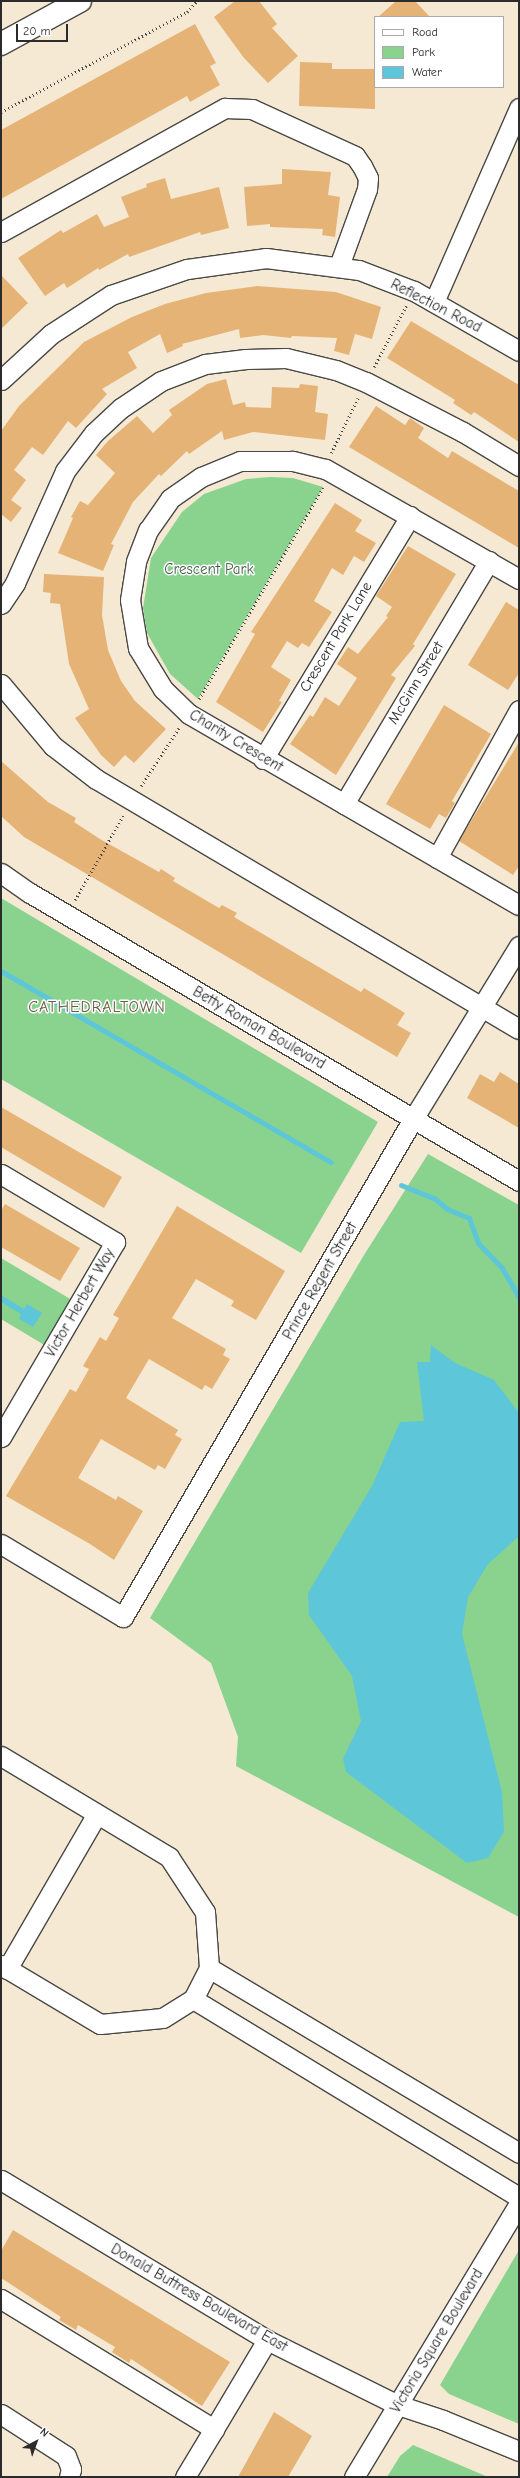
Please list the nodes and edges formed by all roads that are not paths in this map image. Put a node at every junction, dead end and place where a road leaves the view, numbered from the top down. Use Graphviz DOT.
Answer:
graph roads {
  1 [pos="80,1"];
  2 [pos="1,44"];
  3 [pos="519,108"];
  4 [pos="1,232"];
  5 [pos="339,266"];
  6 [pos="434,302"];
  7 [pos="519,351"];
  8 [pos="1,380"];
  9 [pos="519,466"];
  10 [pos="410,516"];
  11 [pos="489,561"];
  12 [pos="519,579"];
  13 [pos="1,604"];
  14 [pos="1,684"];
  15 [pos="519,710"];
  16 [pos="264,759"];
  17 [pos="344,804"];
  18 [pos="437,858"];
  19 [pos="1,873"];
  20 [pos="519,905"];
  21 [pos="519,946"];
  22 [pos="481,1007"];
  23 [pos="519,1029"];
  24 [pos="413,1119"];
  25 [pos="1,1174"];
  26 [pos="519,1181"];
  27 [pos="3,1428"];
  28 [pos="1,1544"];
  29 [pos="1,1756"];
  30 [pos="98,1814"];
  31 [pos="4,1967"];
  32 [pos="209,1968"];
  33 [pos="192,1999"];
  34 [pos="519,2153"];
  35 [pos="2,2184"];
  36 [pos="519,2197"];
  37 [pos="519,2204"];
  38 [pos="1,2299"];
  39 [pos="267,2340"];
  40 [pos="398,2405"];
  41 [pos="1,2414"];
  42 [pos="214,2429"];
  43 [pos="519,2451"];
  44 [pos="69,2477"];
  45 [pos="185,2477"];
  46 [pos="354,2477"];
  1 -- 2 [label="main road"];
  3 -- 6 [label="street"];
  4 -- 5 [label="street"];
  5 -- 6 [label="street, Reflection Road"];
  5 -- 8 [label="street, Reflection Road"];
  6 -- 7 [label="street, Reflection Road"];
  9 -- 13 [label="street"];
  10 -- 11 [label="street, Charity Crescent"];
  10 -- 16 [label="street, Crescent Park Lane"];
  10 -- 16 [label="street, Charity Crescent"];
  11 -- 12 [label="street, Charity Crescent"];
  11 -- 17 [label="street, McGinn Street"];
  14 -- 22 [label="street"];
  15 -- 18 [label="street"];
  16 -- 17 [label="street, Charity Crescent"];
  17 -- 18 [label="street, Charity Crescent"];
  18 -- 20 [label="street, Charity Crescent"];
  19 -- 24 [label="street, Betty Roman Boulevard"];
  21 -- 22 [label="street, Prince Regent Street"];
  22 -- 23 [label="street"];
  22 -- 24 [label="street, Prince Regent Street"];
  24 -- 26 [label="street, Betty Roman Boulevard"];
  24 -- 28 [label="street, Prince Regent Street"];
  25 -- 27 [label="street, Victor Herbert Way"];
  29 -- 30 [label="street"];
  30 -- 31 [label="street"];
  30 -- 32 [label="street"];
  31 -- 33 [label="street"];
  32 -- 33 [label="street"];
  32 -- 34 [label="street"];
  33 -- 36 [label="street"];
  35 -- 39 [label="street, Donald Buttress Boulevard East"];
  37 -- 40 [label="street, Victoria Square Boulevard"];
  38 -- 42 [label="street"];
  39 -- 40 [label="street, Donald Buttress Boulevard East"];
  39 -- 42 [label="street"];
  40 -- 43 [label="street, Donald Buttress Boulevard East"];
  40 -- 46 [label="street, Victoria Square Boulevard"];
  41 -- 44 [label="street"];
  42 -- 45 [label="street"];
}
